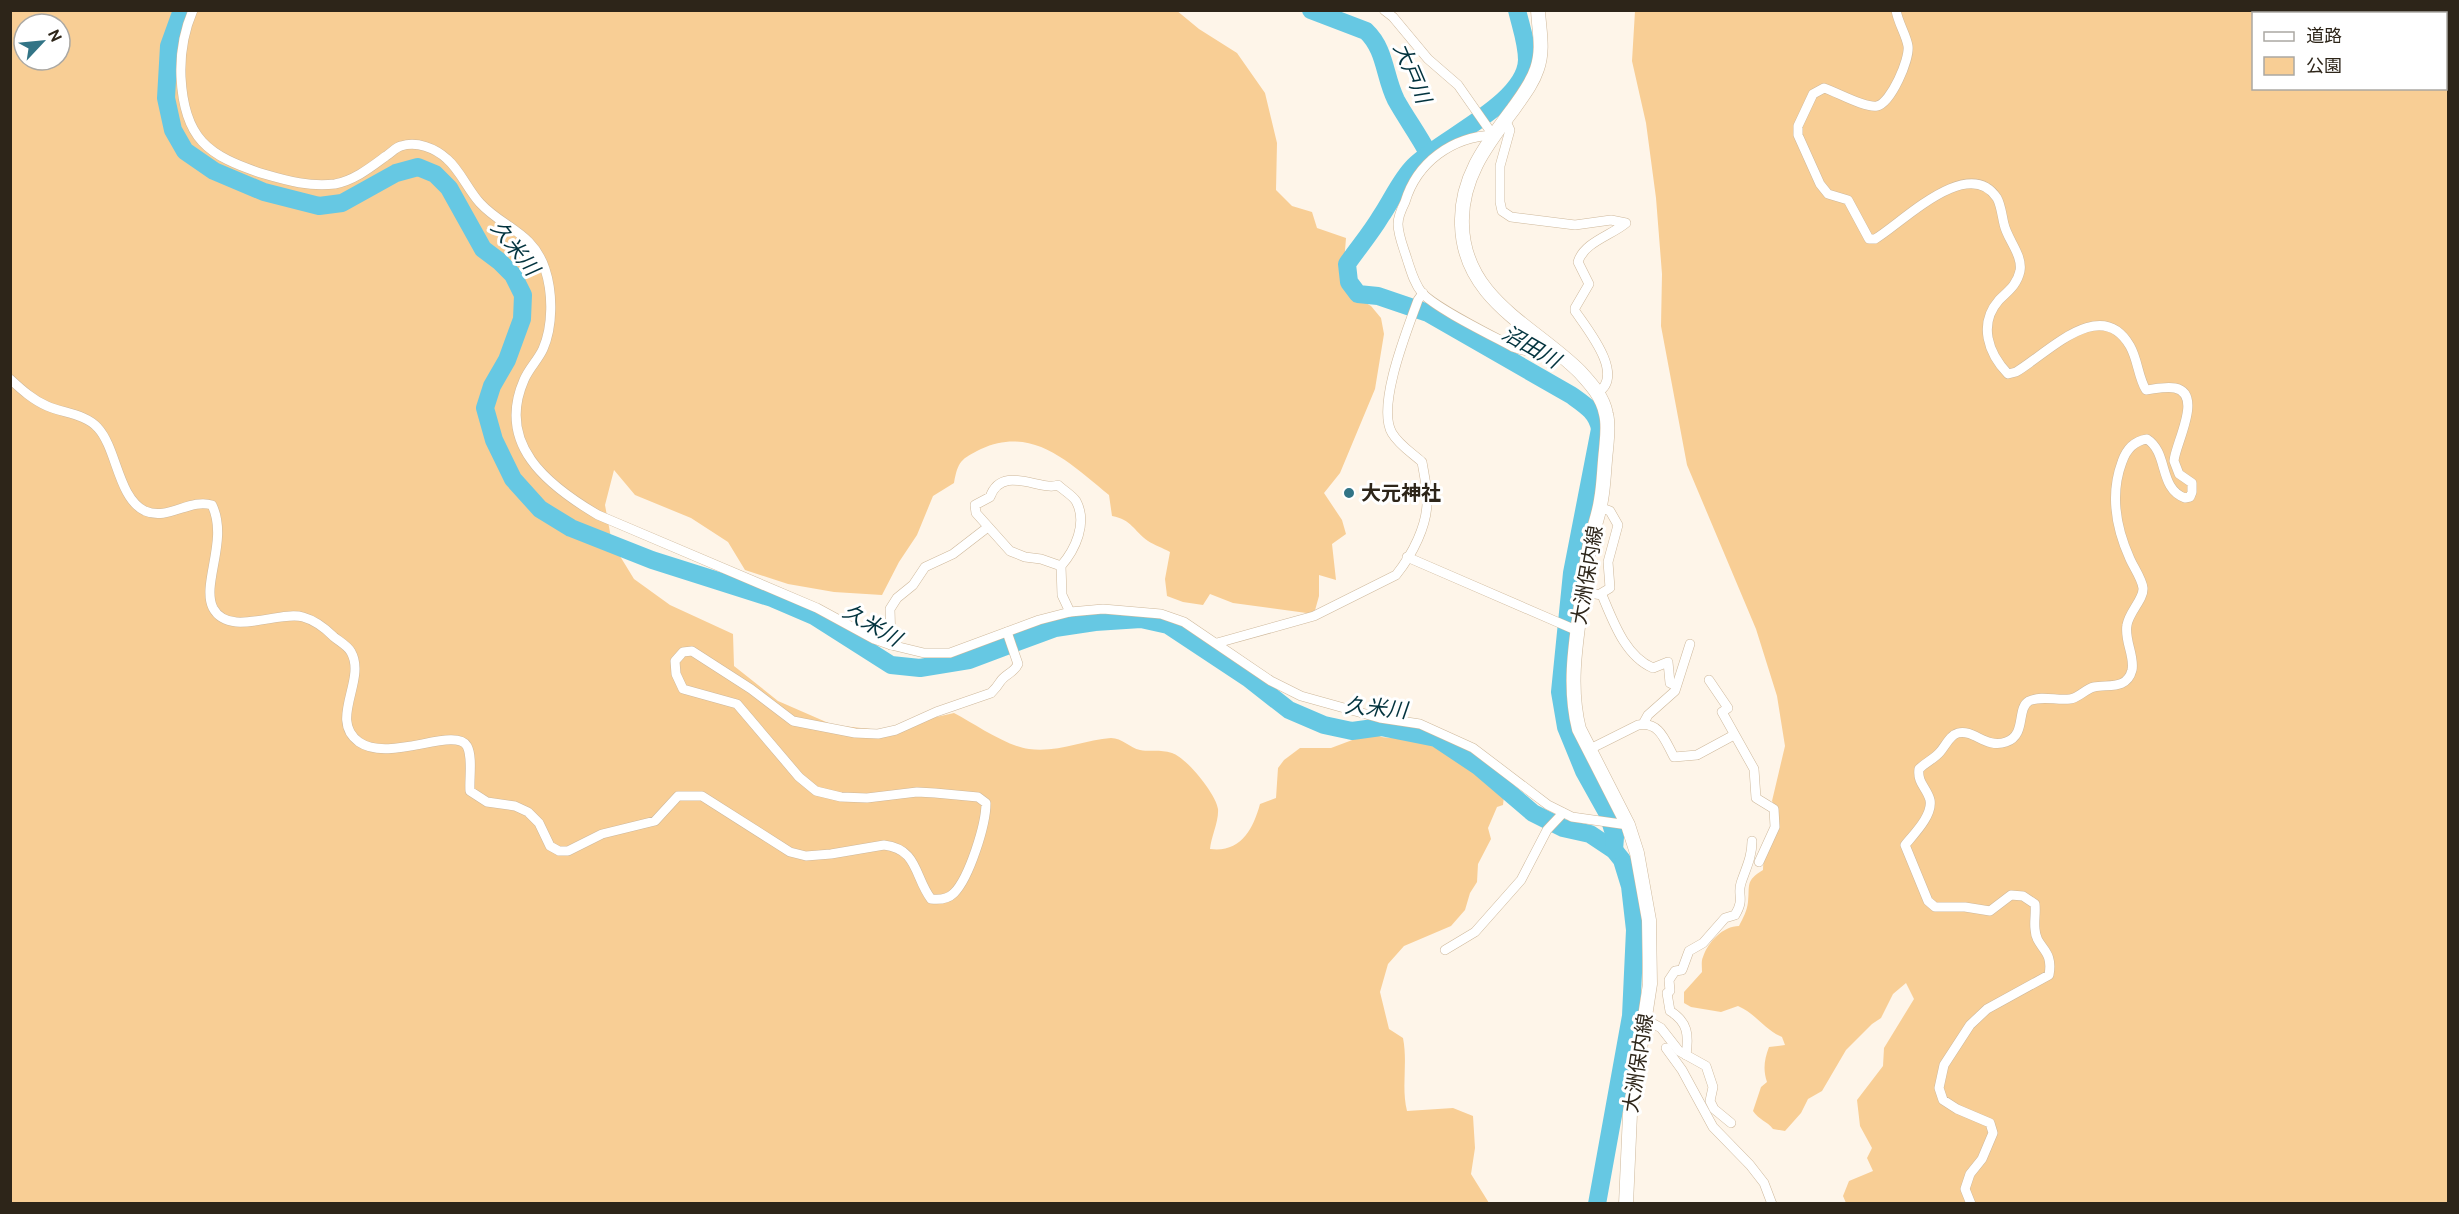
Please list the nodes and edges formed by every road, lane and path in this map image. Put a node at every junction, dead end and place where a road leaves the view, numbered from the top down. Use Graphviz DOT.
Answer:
graph roads {
  1 [pos="193,10"];
  2 [pos="1384,10"];
  3 [pos="1538,10"];
  4 [pos="1896,10"];
  5 [pos="1505,119"];
  6 [pos="1494,135"];
  7 [pos="1420,296"];
  8 [pos="1550,346"];
  9 [pos="10,379"];
  10 [pos="1597,393"];
  11 [pos="1599,507"];
  12 [pos="988,527"];
  13 [pos="1407,557"];
  14 [pos="1060,566"];
  15 [pos="1583,592"];
  16 [pos="1600,594"];
  17 [pos="1070,612"];
  18 [pos="1575,630"];
  19 [pos="1008,634"];
  20 [pos="1217,643"];
  21 [pos="1690,644"];
  22 [pos="891,645"];
  23 [pos="1709,680"];
  24 [pos="1676,686"];
  25 [pos="1643,724"];
  26 [pos="1734,735"];
  27 [pos="1588,750"];
  28 [pos="1563,813"];
  29 [pos="1625,825"];
  30 [pos="1752,841"];
  31 [pos="1758,862"];
  32 [pos="1445,950"];
  33 [pos="1645,1019"];
  34 [pos="1666,1048"];
  35 [pos="1686,1055"];
  36 [pos="1731,1123"];
  37 [pos="1626,1203"];
  38 [pos="1772,1203"];
  39 [pos="1971,1203"];
  1 -- 22 [label="street"];
  2 -- 6 [label="street"];
  3 -- 5 [label="main road, 大洲保内線"];
  4 -- 39 [label="street"];
  5 -- 6 [label="main road, 大洲保内線"];
  5 -- 10 [label="street"];
  6 -- 7 [label="street"];
  6 -- 8 [label="main road, 大洲保内線"];
  7 -- 8 [label="street"];
  7 -- 13 [label="street"];
  8 -- 10 [label="main road, 大洲保内線"];
  9 -- 19 [label="street"];
  10 -- 11 [label="main road, 大洲保内線"];
  11 -- 15 [label="main road, 大洲保内線"];
  11 -- 16 [label="street"];
  12 -- 14 [label="street"];
  12 -- 14 [label="street"];
  12 -- 22 [label="street"];
  13 -- 18 [label="street"];
  13 -- 20 [label="street"];
  14 -- 17 [label="street"];
  15 -- 16 [label="street"];
  15 -- 18 [label="main road, 大洲保内線"];
  16 -- 24 [label="street"];
  17 -- 19 [label="street"];
  17 -- 20 [label="street"];
  18 -- 27 [label="main road, 大洲保内線"];
  19 -- 22 [label="street"];
  20 -- 28 [label="street"];
  21 -- 24 [label="street"];
  23 -- 26 [label="street"];
  24 -- 25 [label="street"];
  25 -- 26 [label="street"];
  25 -- 27 [label="street"];
  26 -- 31 [label="street"];
  27 -- 29 [label="main road, 大洲保内線"];
  28 -- 29 [label="street"];
  28 -- 32 [label="street"];
  29 -- 33 [label="main road, 大洲保内線"];
  30 -- 35 [label="street"];
  33 -- 35 [label="street"];
  33 -- 37 [label="main road, 大洲保内線"];
  34 -- 38 [label="street"];
  35 -- 36 [label="street"];
}
